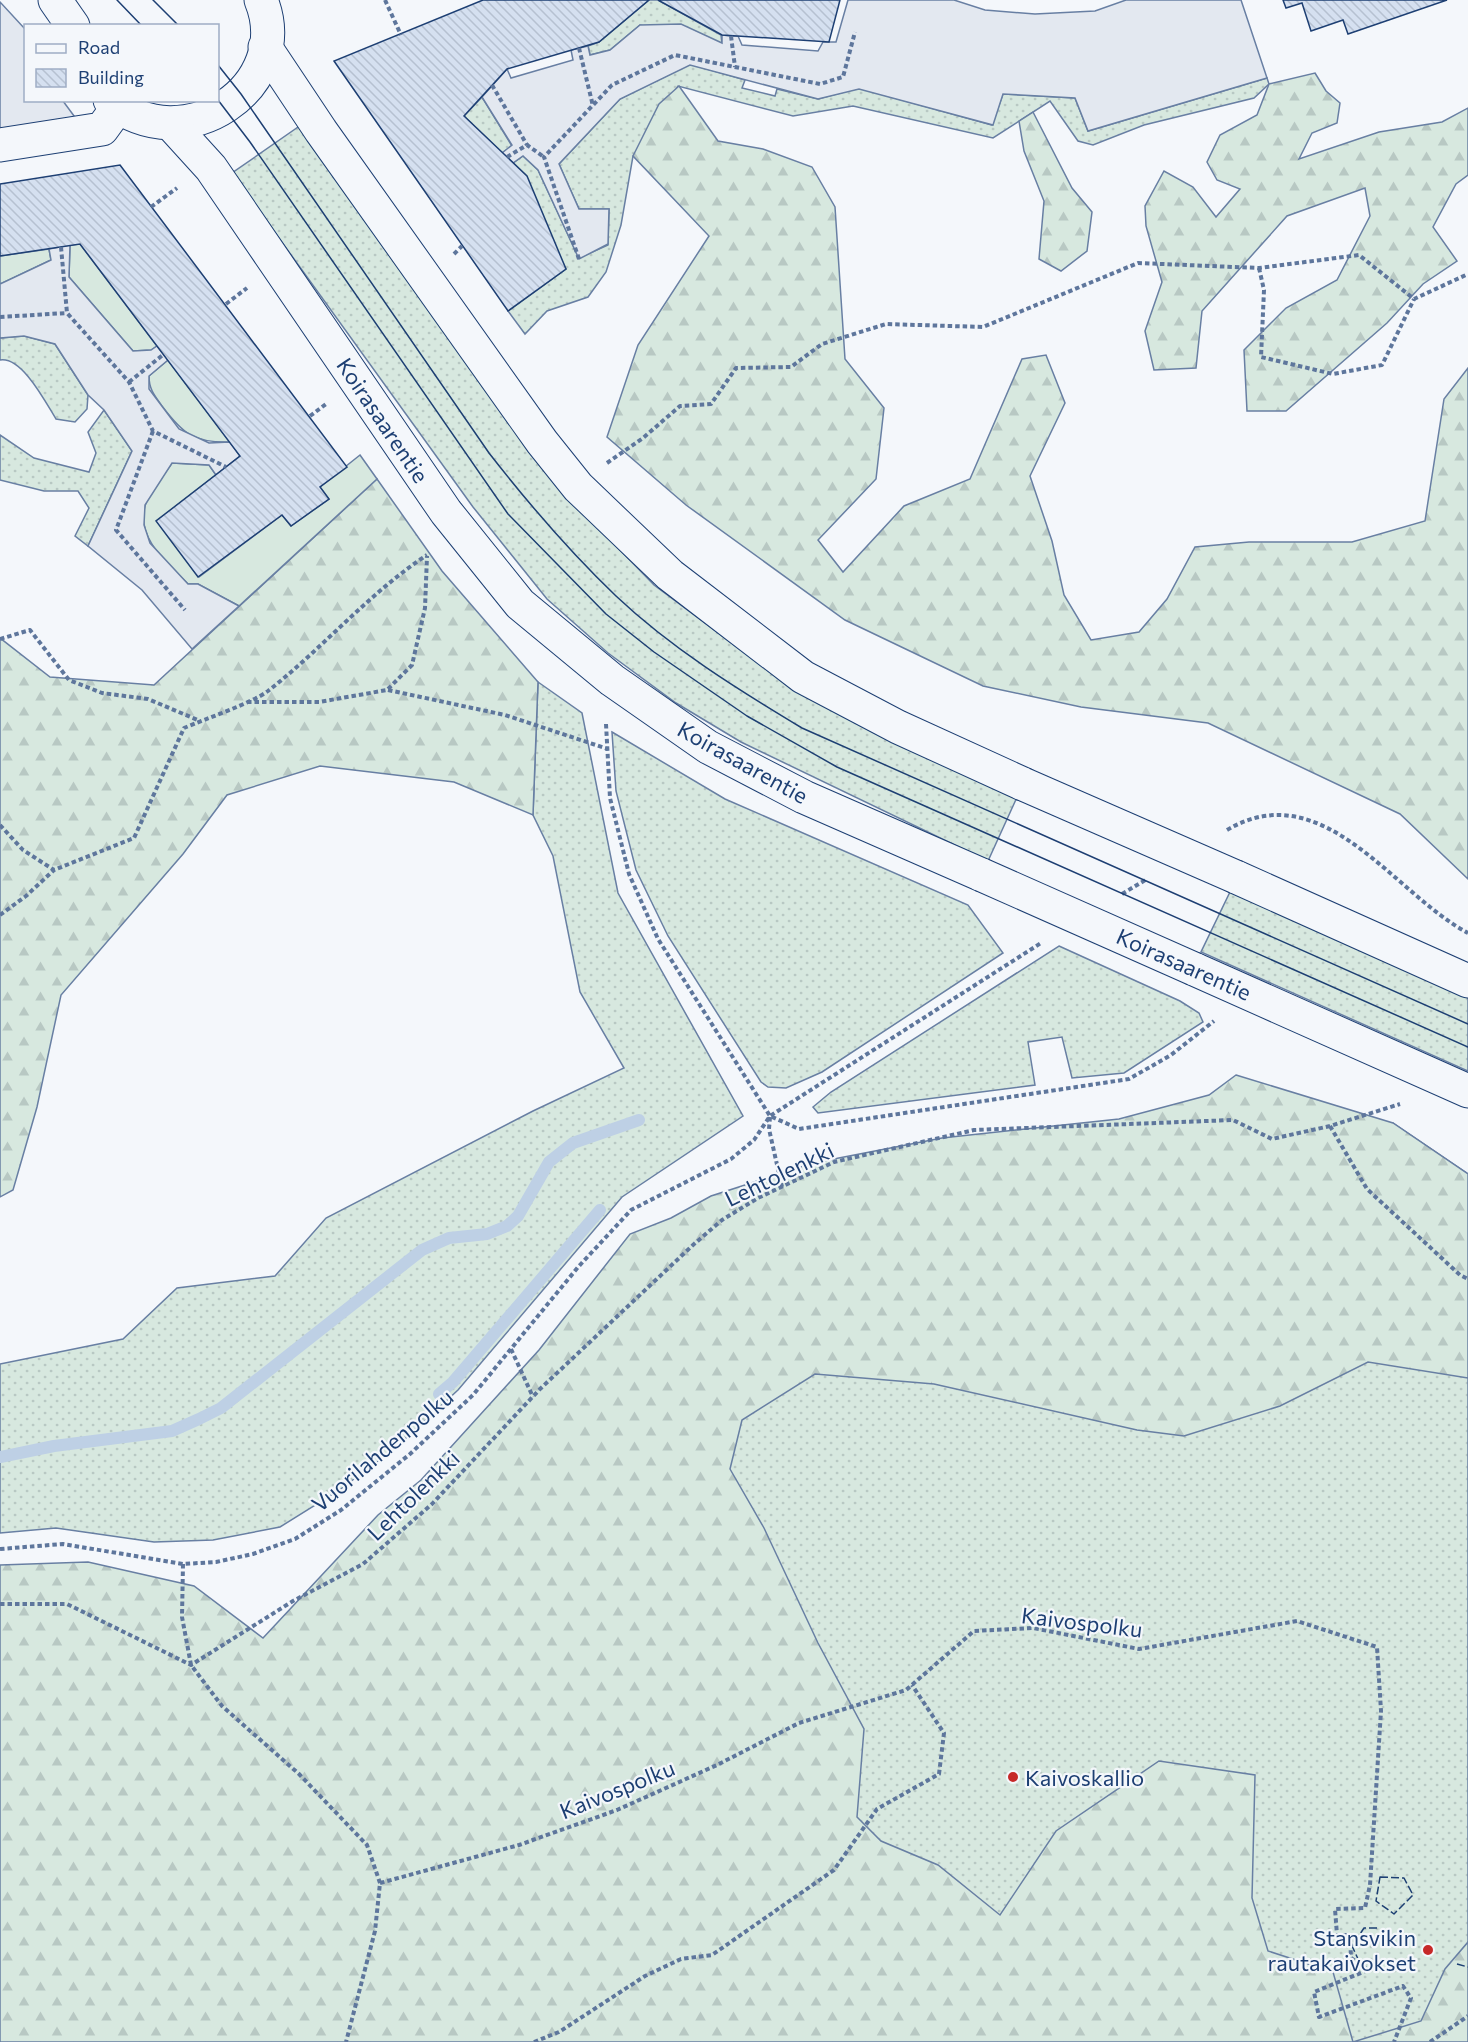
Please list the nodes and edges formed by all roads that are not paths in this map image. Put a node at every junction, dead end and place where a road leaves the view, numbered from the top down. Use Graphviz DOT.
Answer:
graph roads {
  1 [pos="55,0"];
  2 [pos="83,0"];
  3 [pos="266,2"];
  4 [pos="73,24"];
  5 [pos="78,24"];
  6 [pos="265,47"];
  7 [pos="114,104"];
  8 [pos="171,124"];
  9 [pos="0,145"];
  10 [pos="1468,981"];
  11 [pos="1468,1091"];
  1 -- 4 [label="street"];
  2 -- 5 [label="street"];
  3 -- 6 [label="street"];
  6 -- 8 [label="street"];
  6 -- 10 [label="street, bridge"];
  7 -- 8 [label="street"];
  7 -- 9 [label="street"];
  8 -- 11 [label="street, Koirasaarentie, bridge"];
}
